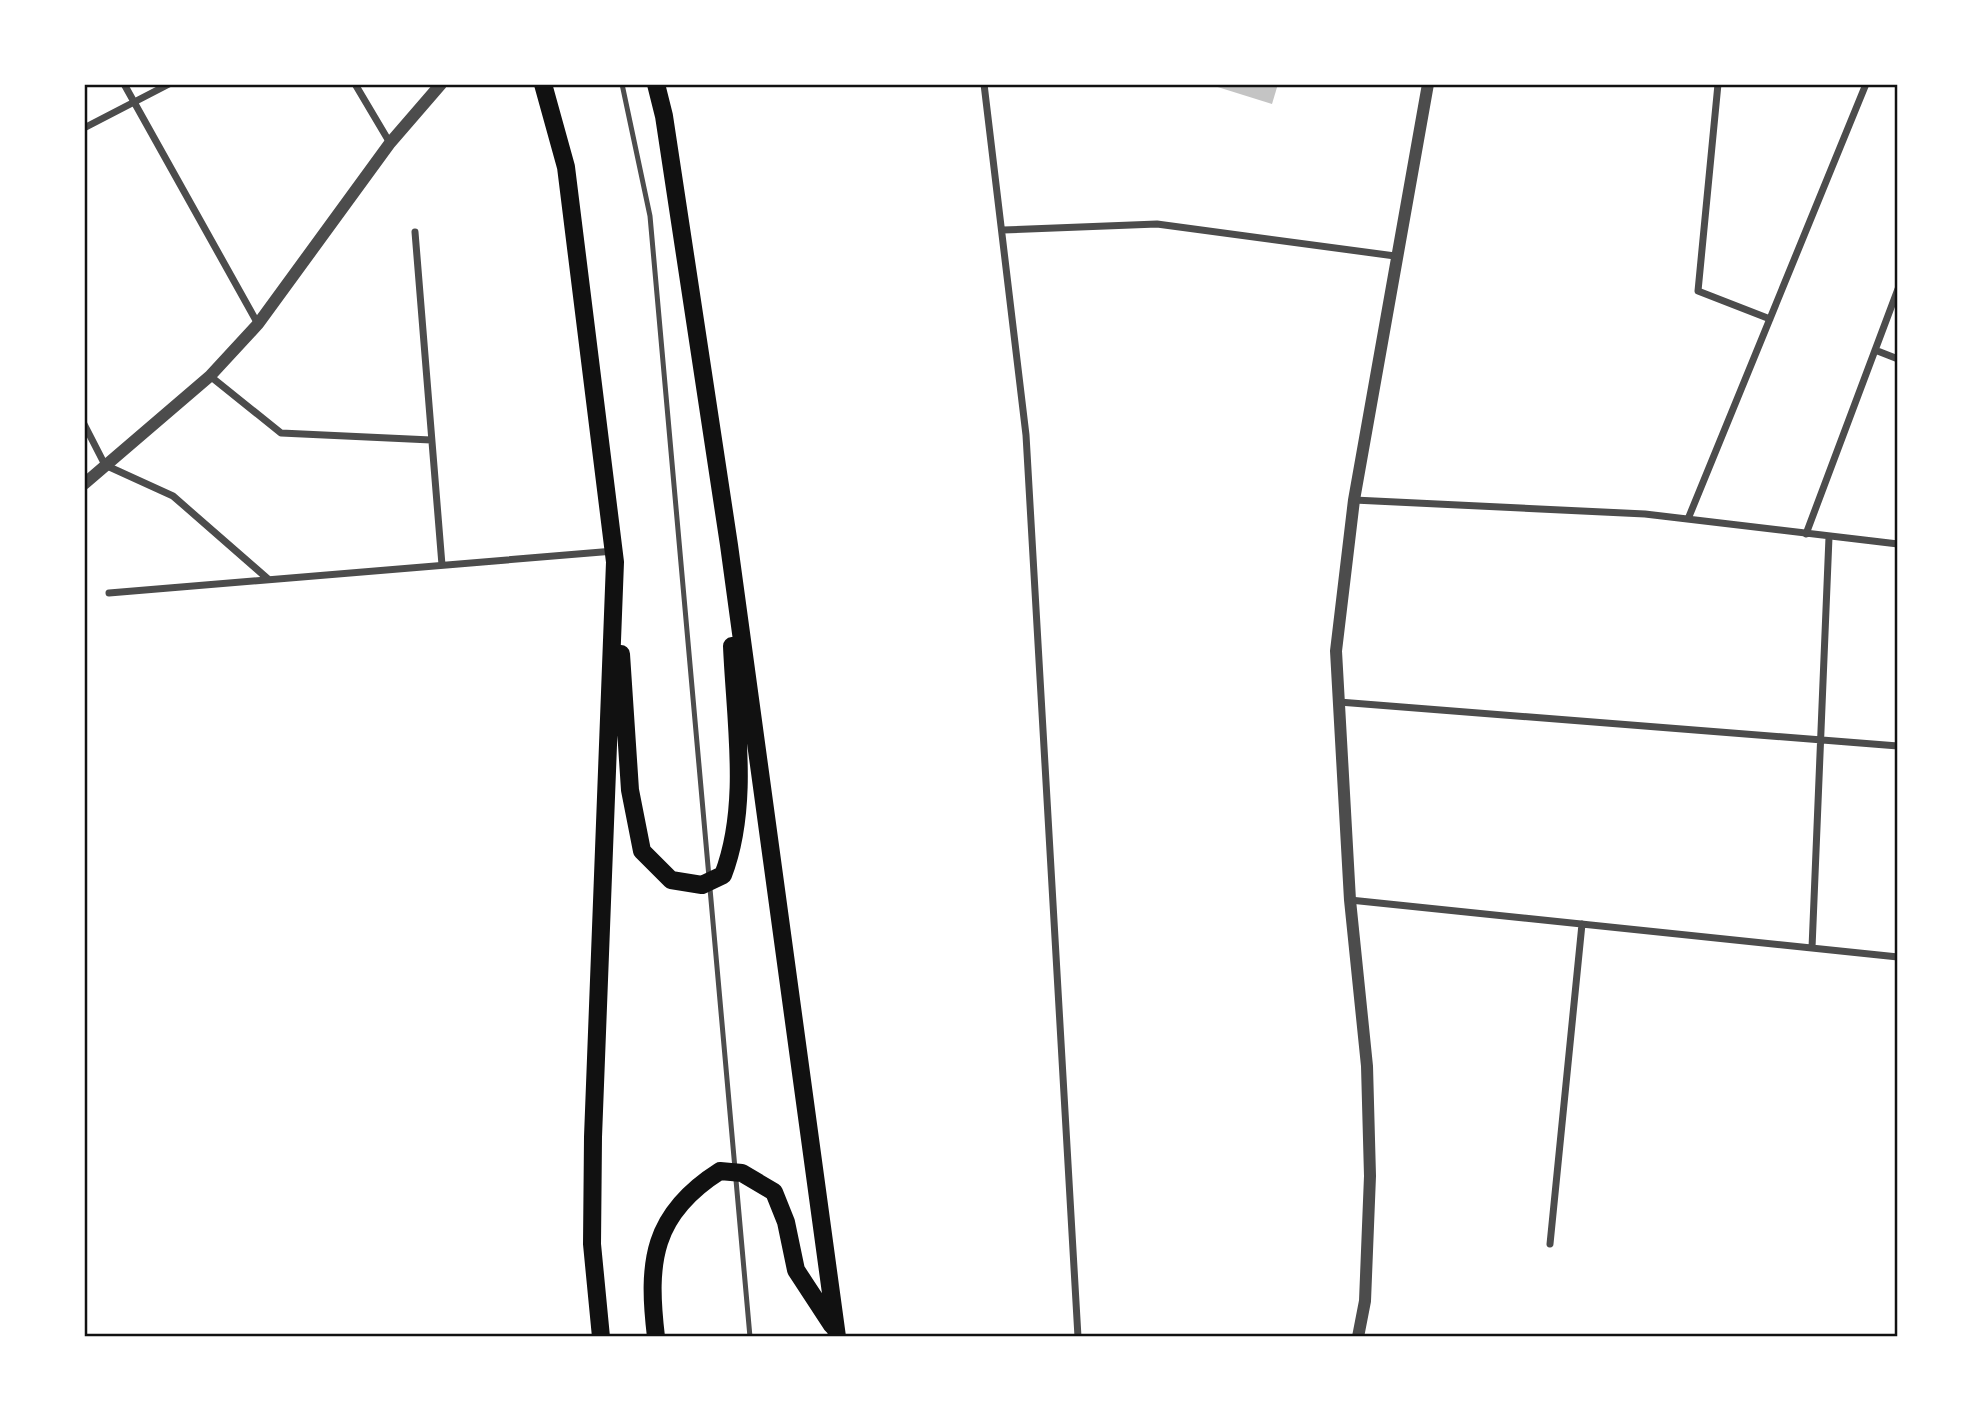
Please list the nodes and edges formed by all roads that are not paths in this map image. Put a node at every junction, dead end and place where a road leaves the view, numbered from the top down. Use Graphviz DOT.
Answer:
graph roads {
  1 [pos="124,84"];
  2 [pos="169,84"];
  3 [pos="355,84"];
  4 [pos="441,84"];
  5 [pos="543,84"];
  6 [pos="622,84"];
  7 [pos="656,84"];
  8 [pos="984,84"];
  9 [pos="1428,84"];
  10 [pos="1718,84"];
  11 [pos="1866,84"];
  12 [pos="134,102"];
  13 [pos="84,128"];
  14 [pos="390,143"];
  15 [pos="1003,230"];
  16 [pos="415,232"];
  17 [pos="1395,256"];
  18 [pos="1898,289"];
  19 [pos="1770,319"];
  20 [pos="258,324"];
  21 [pos="1875,350"];
  22 [pos="1898,359"];
  23 [pos="210,376"];
  24 [pos="84,424"];
  25 [pos="431,440"];
  26 [pos="105,465"];
  27 [pos="84,484"];
  28 [pos="1354,500"];
  29 [pos="1688,519"];
  30 [pos="1806,534"];
  31 [pos="1829,537"];
  32 [pos="1898,544"];
  33 [pos="729,545"];
  34 [pos="614,557"];
  35 [pos="442,565"];
  36 [pos="268,579"];
  37 [pos="108,593"];
  38 [pos="1339,702"];
  39 [pos="1821,740"];
  40 [pos="1898,746"];
  41 [pos="1350,900"];
  42 [pos="1582,924"];
  43 [pos="1812,948"];
  44 [pos="1898,957"];
  45 [pos="1550,1244"];
  46 [pos="836,1334"];
  47 [pos="601,1337"];
  48 [pos="656,1337"];
  49 [pos="750,1337"];
  50 [pos="1078,1337"];
  51 [pos="1359,1337"];
  1 -- 12 [label="street"];
  2 -- 12 [label="street"];
  3 -- 14 [label="street"];
  4 -- 14 [label="street"];
  5 -- 34 [label="main road"];
  6 -- 49 [label="lane"];
  7 -- 33 [label="main road"];
  8 -- 15 [label="street"];
  9 -- 17 [label="street"];
  10 -- 19 [label="street"];
  11 -- 19 [label="street"];
  12 -- 13 [label="street"];
  12 -- 20 [label="street"];
  14 -- 20 [label="street"];
  15 -- 17 [label="street"];
  15 -- 50 [label="street"];
  16 -- 25 [label="street"];
  17 -- 28 [label="street"];
  18 -- 21 [label="street"];
  19 -- 29 [label="street"];
  20 -- 23 [label="street"];
  21 -- 22 [label="street"];
  21 -- 30 [label="street"];
  23 -- 25 [label="street"];
  23 -- 26 [label="street"];
  24 -- 26 [label="street"];
  25 -- 35 [label="street"];
  26 -- 27 [label="street"];
  26 -- 36 [label="street"];
  28 -- 29 [label="street"];
  28 -- 38 [label="street"];
  29 -- 30 [label="street"];
  30 -- 31 [label="street"];
  31 -- 32 [label="street"];
  31 -- 39 [label="street"];
  33 -- 34 [label="main road"];
  33 -- 46 [label="main road"];
  34 -- 35 [label="street"];
  34 -- 47 [label="main road"];
  35 -- 36 [label="street"];
  36 -- 37 [label="street"];
  38 -- 39 [label="street"];
  38 -- 41 [label="street"];
  39 -- 40 [label="street"];
  39 -- 43 [label="street"];
  41 -- 42 [label="street"];
  41 -- 51 [label="street"];
  42 -- 43 [label="street"];
  42 -- 45 [label="street"];
  43 -- 44 [label="street"];
  46 -- 48 [label="main road"];
}
